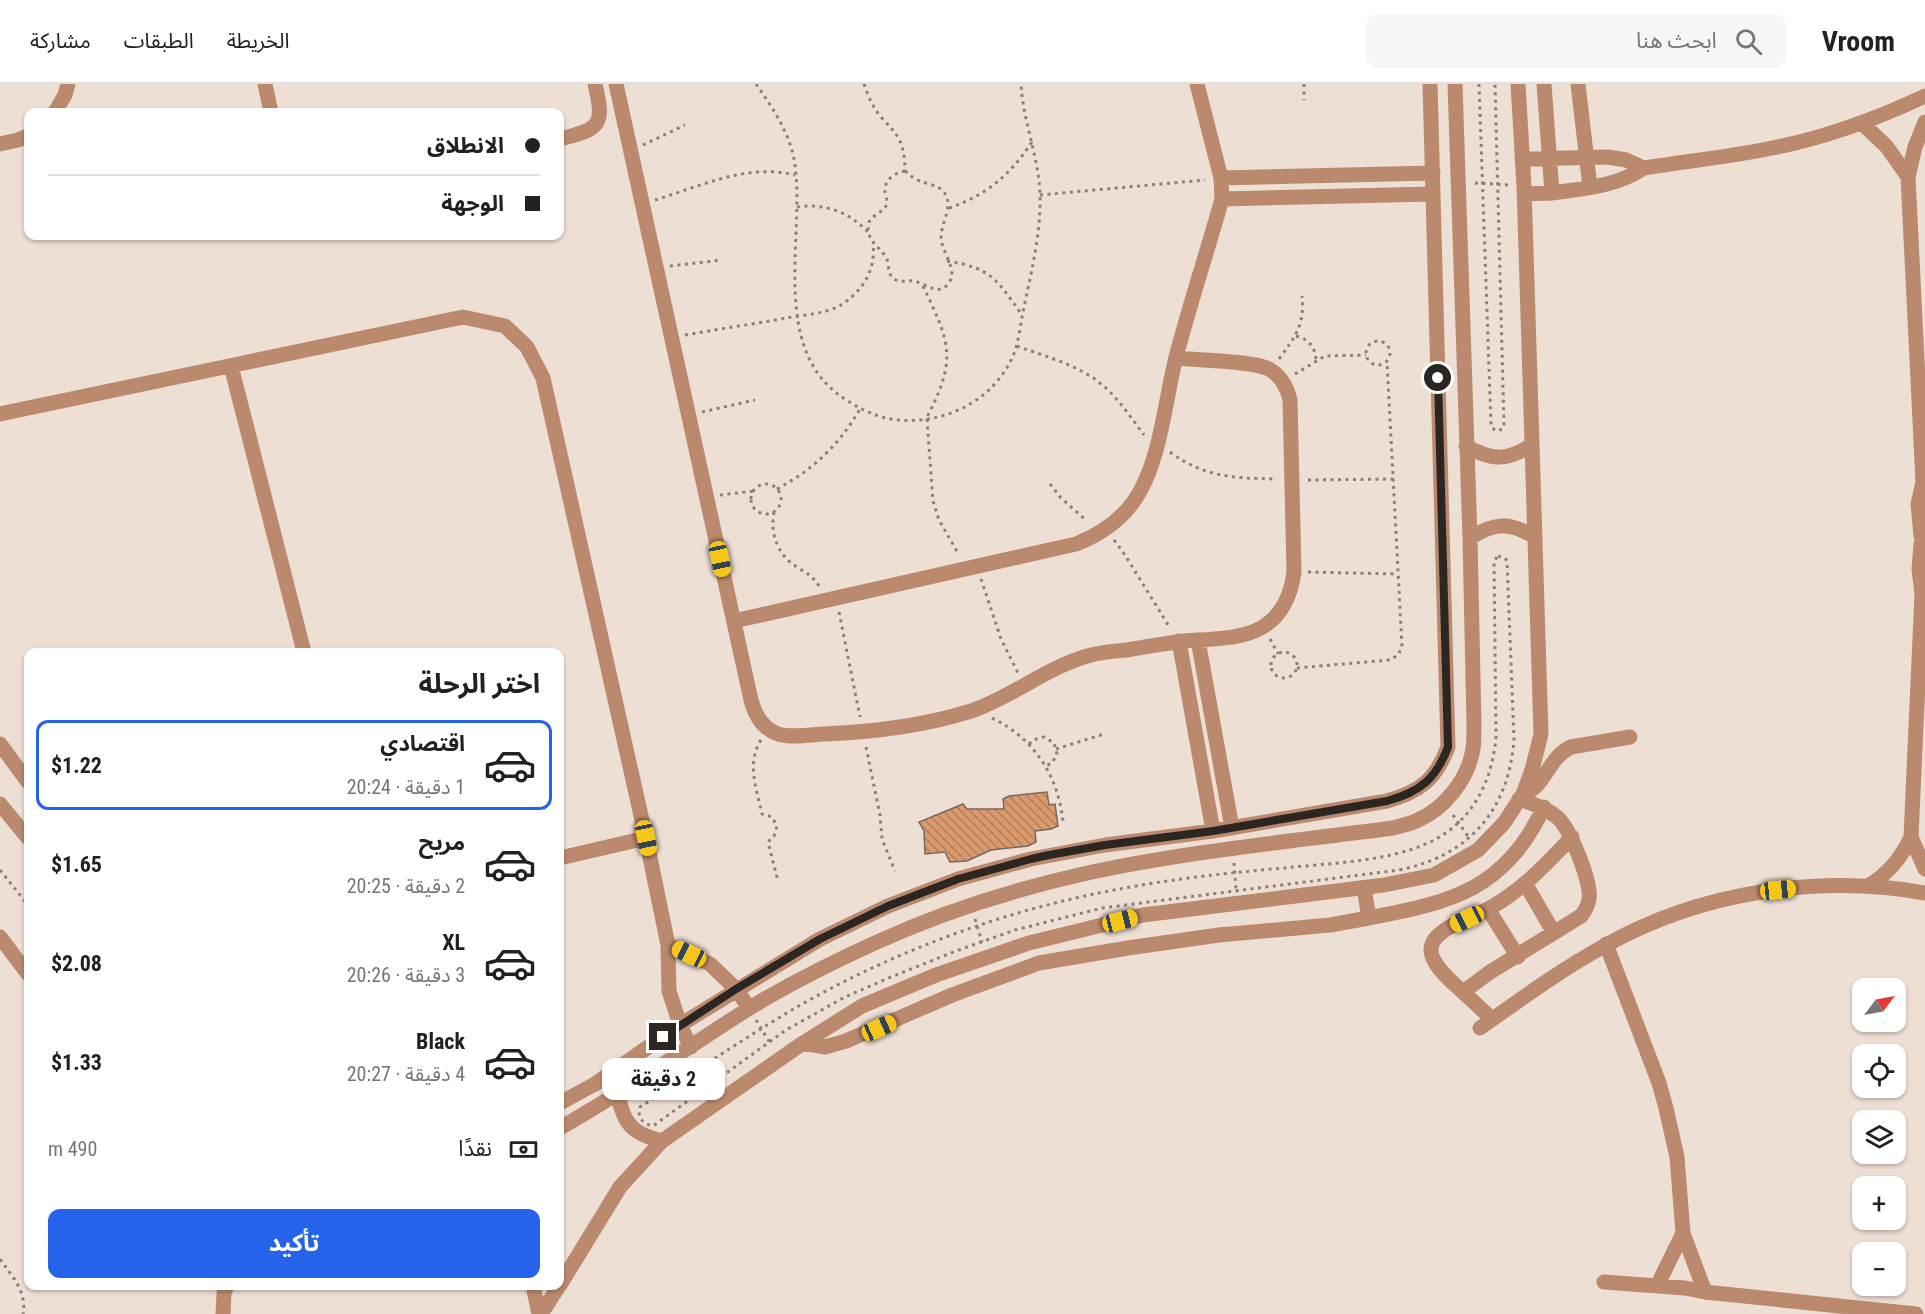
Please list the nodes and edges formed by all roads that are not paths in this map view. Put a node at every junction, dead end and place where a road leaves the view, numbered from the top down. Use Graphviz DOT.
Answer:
graph roads {
  1 [pos="68,84"];
  2 [pos="265,84"];
  3 [pos="595,84"];
  4 [pos="616,84"];
  5 [pos="1197,84"];
  6 [pos="1430,84"];
  7 [pos="1455,84"];
  8 [pos="1518,84"];
  9 [pos="1544,84"];
  10 [pos="1578,84"];
  11 [pos="1925,96"];
  12 [pos="57,108"];
  13 [pos="270,108"];
  14 [pos="1925,122"];
  15 [pos="1863,123"];
  16 [pos="24,138"];
  17 [pos="564,138"];
  18 [pos="0,144"];
  19 [pos="1587,156"];
  20 [pos="1522,159"];
  21 [pos="1549,159"];
  22 [pos="1644,168"];
  23 [pos="1433,172"];
  24 [pos="1390,174"];
  25 [pos="1908,177"];
  26 [pos="1221,178"];
  27 [pos="1590,187"];
  28 [pos="1524,190"];
  29 [pos="1552,193"];
  30 [pos="1433,194"];
  31 [pos="1391,195"];
  32 [pos="1222,199"];
  33 [pos="1176,358"];
  34 [pos="231,366"];
  35 [pos="0,414"];
  36 [pos="1532,445"];
  37 [pos="1466,446"];
  38 [pos="1924,486"];
  39 [pos="1535,537"];
  40 [pos="1470,538"];
  41 [pos="1923,540"];
  42 [pos="1923,590"];
  43 [pos="734,621"];
  44 [pos="1198,640"];
  45 [pos="1179,641"];
  46 [pos="303,648"];
  47 [pos="1630,737"];
  48 [pos="0,744"];
  49 [pos="24,777"];
  50 [pos="1521,796"];
  51 [pos="0,804"];
  52 [pos="1544,807"];
  53 [pos="1232,828"];
  54 [pos="1213,831"];
  55 [pos="24,833"];
  56 [pos="1572,837"];
  57 [pos="1911,837"];
  58 [pos="646,838"];
  59 [pos="564,857"];
  60 [pos="1925,869"];
  61 [pos="1525,883"];
  62 [pos="1868,886"];
  63 [pos="1364,888"];
  64 [pos="1925,893"];
  65 [pos="1488,909"];
  66 [pos="1369,918"];
  67 [pos="1554,933"];
  68 [pos="0,937"];
  69 [pos="668,945"];
  70 [pos="1606,945"];
  71 [pos="1518,957"];
  72 [pos="24,969"];
  73 [pos="736,989"];
  74 [pos="1463,992"];
  75 [pos="749,1008"];
  76 [pos="680,1025"];
  77 [pos="803,1043"];
  78 [pos="691,1047"];
  79 [pos="618,1094"];
  80 [pos="564,1101"];
  81 [pos="564,1126"];
  82 [pos="662,1141"];
  83 [pos="1683,1233"];
  84 [pos="564,1277"];
  85 [pos="1604,1281"];
  86 [pos="1657,1286"];
  87 [pos="224,1290"];
  88 [pos="533,1290"];
  89 [pos="556,1290"];
  90 [pos="1705,1292"];
  91 [pos="223,1314"];
  92 [pos="540,1314"];
  93 [pos="1916,1314"];
  1 -- 12 [label="street"];
  2 -- 13 [label="street"];
  3 -- 17 [label="street"];
  4 -- 43 [label="street"];
  5 -- 26 [label="street"];
  6 -- 23 [label="street"];
  7 -- 37 [label="street"];
  8 -- 20 [label="street"];
  9 -- 21 [label="street"];
  10 -- 19 [label="street"];
  11 -- 15 [label="street"];
  14 -- 25 [label="street"];
  15 -- 22 [label="street"];
  15 -- 25 [label="street"];
  16 -- 18 [label="street"];
  19 -- 21 [label="street"];
  19 -- 22 [label="street"];
  19 -- 27 [label="street"];
  20 -- 21 [label="street"];
  20 -- 28 [label="street"];
  21 -- 29 [label="street"];
  22 -- 27 [label="street"];
  23 -- 24 [label="street"];
  23 -- 30 [label="street"];
  24 -- 26 [label="street"];
  24 -- 31 [label="street"];
  25 -- 38 [label="street"];
  26 -- 32 [label="street"];
  27 -- 29 [label="street"];
  28 -- 29 [label="street"];
  28 -- 36 [label="street"];
  30 -- 31 [label="street"];
  30 -- 53 [label="street"];
  31 -- 32 [label="street"];
  32 -- 33 [label="street"];
  33 -- 43 [label="street"];
  33 -- 44 [label="street"];
  34 -- 35 [label="street"];
  34 -- 46 [label="street"];
  34 -- 58 [label="street"];
  36 -- 37 [label="street"];
  36 -- 39 [label="street"];
  37 -- 40 [label="street"];
  38 -- 41 [label="street"];
  39 -- 40 [label="street"];
  39 -- 50 [label="street"];
  40 -- 75 [label="street"];
  41 -- 42 [label="street"];
  42 -- 57 [label="street"];
  43 -- 45 [label="street"];
  44 -- 45 [label="street"];
  44 -- 53 [label="street"];
  45 -- 54 [label="street"];
  47 -- 50 [label="street"];
  48 -- 49 [label="street"];
  50 -- 52 [label="street"];
  50 -- 63 [label="street"];
  51 -- 55 [label="street"];
  52 -- 56 [label="street"];
  52 -- 66 [label="street"];
  53 -- 54 [label="street"];
  54 -- 73 [label="street"];
  56 -- 61 [label="street"];
  56 -- 67 [label="street"];
  57 -- 60 [label="street"];
  57 -- 62 [label="street"];
  58 -- 59 [label="street"];
  58 -- 69 [label="street"];
  61 -- 65 [label="street"];
  61 -- 67 [label="street"];
  62 -- 64 [label="street"];
  62 -- 70 [label="street"];
  63 -- 66 [label="street"];
  63 -- 77 [label="street"];
  65 -- 71 [label="street"];
  65 -- 74 [label="street"];
  66 -- 77 [label="street"];
  67 -- 71 [label="street"];
  68 -- 72 [label="street"];
  69 -- 73 [label="street"];
  69 -- 76 [label="street"];
  70 -- 74 [label="street"];
  70 -- 83 [label="street"];
  71 -- 74 [label="street"];
  73 -- 75 [label="street"];
  73 -- 76 [label="street"];
  75 -- 78 [label="street"];
  76 -- 78 [label="street"];
  76 -- 80 [label="street"];
  77 -- 82 [label="street"];
  78 -- 79 [label="street"];
  79 -- 81 [label="street"];
  79 -- 82 [label="street"];
  82 -- 84 [label="street"];
  83 -- 86 [label="street"];
  83 -- 90 [label="street"];
  85 -- 86 [label="street"];
  86 -- 90 [label="street"];
  87 -- 91 [label="street"];
  88 -- 92 [label="street"];
  89 -- 92 [label="street"];
  90 -- 93 [label="street"];
}
